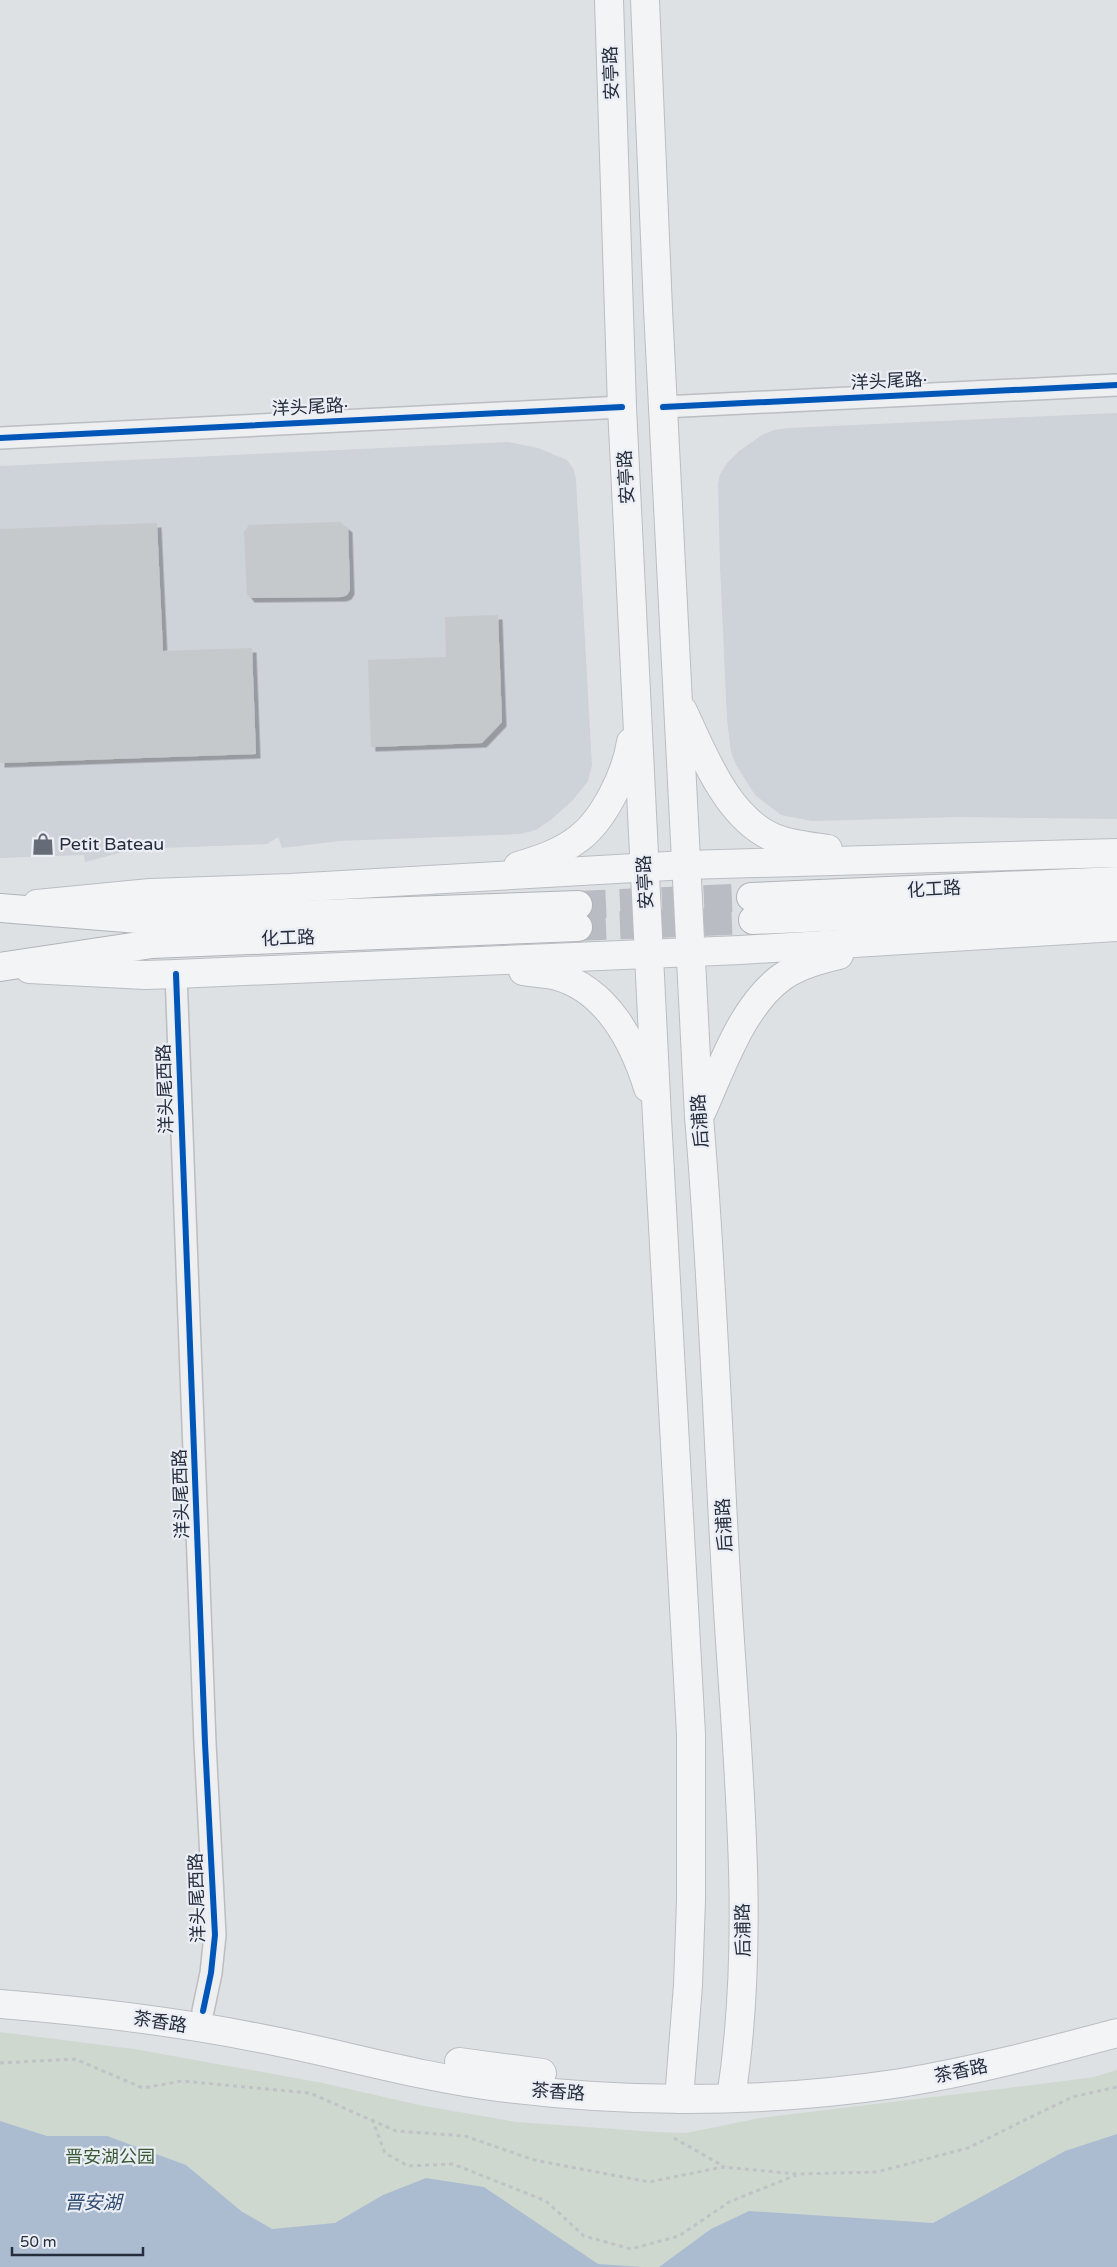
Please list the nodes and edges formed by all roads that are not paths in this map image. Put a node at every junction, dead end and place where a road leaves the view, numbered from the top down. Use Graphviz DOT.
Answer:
graph roads {
  1 [pos="609,0"];
  2 [pos="646,0"];
  3 [pos="1117,385"];
  4 [pos="622,407"];
  5 [pos="663,407"];
  6 [pos="0,438"];
  7 [pos="678,699"];
  8 [pos="636,701"];
  9 [pos="1117,853"];
  10 [pos="881,859"];
  11 [pos="686,865"];
  12 [pos="644,867"];
  13 [pos="488,876"];
  14 [pos="1117,881"];
  15 [pos="1117,905"];
  16 [pos="0,908"];
  17 [pos="1117,927"];
  18 [pos="888,941"];
  19 [pos="691,952"];
  20 [pos="649,954"];
  21 [pos="457,962"];
  22 [pos="0,967"];
  23 [pos="176,974"];
  24 [pos="699,1117"];
  25 [pos="657,1118"];
  26 [pos="0,1985"];
  27 [pos="0,2004"];
  28 [pos="203,2011"];
  29 [pos="1117,2014"];
  30 [pos="1117,2033"];
  31 [pos="732,2089"];
  32 [pos="680,2090"];
  1 -- 4 [label="main road, 安亭路"];
  2 -- 5 [label="main road"];
  3 -- 5 [label="street, 洋头尾路·"];
  4 -- 6 [label="street, 洋头尾路·"];
  4 -- 8 [label="main road, 安亭路"];
  5 -- 7 [label="main road"];
  7 -- 10 [label="main road"];
  7 -- 11 [label="main road"];
  8 -- 12 [label="main road, 安亭路"];
  8 -- 13 [label="main road"];
  9 -- 10 [label="main road"];
  10 -- 11 [label="main road"];
  11 -- 12 [label="main road"];
  11 -- 19 [label="main road"];
  12 -- 13 [label="main road"];
  12 -- 20 [label="main road, 安亭路"];
  13 -- 16 [label="main road"];
  14 -- 15 [label="main road, 化工路"];
  16 -- 22 [label="main road, 化工路"];
  17 -- 18 [label="main road"];
  18 -- 19 [label="main road"];
  18 -- 24 [label="main road"];
  19 -- 20 [label="main road"];
  19 -- 24 [label="main road, 后浦路"];
  20 -- 21 [label="main road"];
  20 -- 25 [label="main road"];
  21 -- 23 [label="main road"];
  21 -- 25 [label="main road"];
  22 -- 23 [label="main road"];
  23 -- 28 [label="street, 洋头尾西路"];
  24 -- 31 [label="main road, 后浦路"];
  25 -- 32 [label="main road"];
  26 -- 28 [label="main road, 茶香路"];
  27 -- 32 [label="main road, 茶香路"];
  28 -- 32 [label="main road, 茶香路"];
  29 -- 31 [label="main road, 茶香路"];
  30 -- 31 [label="main road, 茶香路"];
  31 -- 32 [label="main road, 茶香路"];
}
